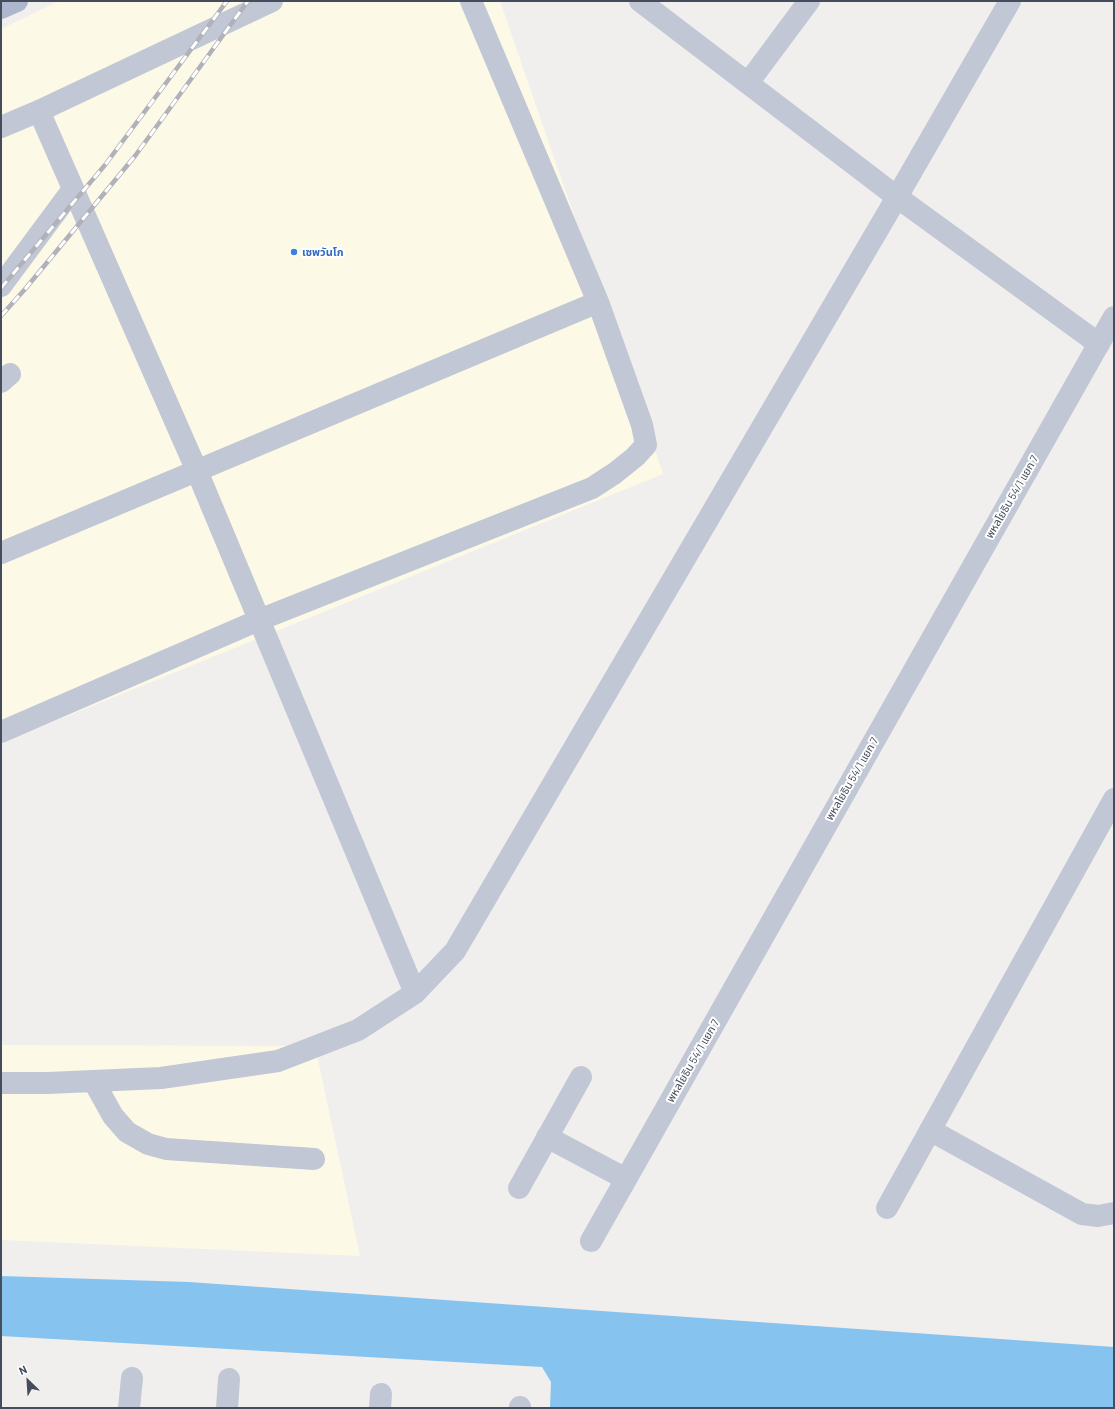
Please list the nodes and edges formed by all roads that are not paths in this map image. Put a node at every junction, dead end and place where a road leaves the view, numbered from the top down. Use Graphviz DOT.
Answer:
graph roads {
  1 [pos="17,1"];
  2 [pos="272,1"];
  3 [pos="471,1"];
  4 [pos="640,1"];
  5 [pos="808,1"];
  6 [pos="1010,1"];
  7 [pos="1,8"];
  8 [pos="748,83"];
  9 [pos="39,111"];
  10 [pos="1,127"];
  11 [pos="73,189"];
  12 [pos="897,197"];
  13 [pos="1,286"];
  14 [pos="598,302"];
  15 [pos="1114,317"];
  16 [pos="1099,344"];
  17 [pos="197,471"];
  18 [pos="1,553"];
  19 [pos="259,620"];
  20 [pos="1,732"];
  21 [pos="1114,799"];
  22 [pos="415,993"];
  23 [pos="581,1077"];
  24 [pos="94,1082"];
  25 [pos="1,1083"];
  26 [pos="930,1130"];
  27 [pos="547,1137"];
  28 [pos="314,1159"];
  29 [pos="626,1179"];
  30 [pos="519,1188"];
  31 [pos="887,1208"];
  32 [pos="1114,1212"];
  33 [pos="591,1241"];
  34 [pos="132,1378"];
  35 [pos="229,1379"];
  36 [pos="129,1408"];
  37 [pos="227,1408"];
  1 -- 7 [label="main road"];
  2 -- 9 [label="street"];
  3 -- 14 [label="street"];
  4 -- 8 [label="street"];
  5 -- 8 [label="street"];
  6 -- 12 [label="street"];
  8 -- 12 [label="street"];
  9 -- 10 [label="street"];
  9 -- 11 [label="street"];
  11 -- 13 [label="street"];
  11 -- 17 [label="street"];
  12 -- 16 [label="street"];
  12 -- 22 [label="street"];
  14 -- 17 [label="street"];
  14 -- 19 [label="street"];
  15 -- 16 [label="street, พหลโยธิน 54/1 แยก 7"];
  16 -- 29 [label="street, พหลโยธิน 54/1 แยก 7"];
  17 -- 18 [label="street"];
  17 -- 19 [label="street"];
  19 -- 20 [label="street"];
  19 -- 22 [label="street"];
  21 -- 26 [label="street"];
  22 -- 24 [label="street"];
  23 -- 27 [label="street"];
  24 -- 25 [label="street"];
  24 -- 28 [label="street"];
  26 -- 31 [label="street"];
  26 -- 32 [label="street"];
  27 -- 29 [label="street"];
  27 -- 30 [label="street"];
  29 -- 33 [label="street, พหลโยธิน 54/1 แยก 7"];
  34 -- 36 [label="street"];
  35 -- 37 [label="street"];
}
